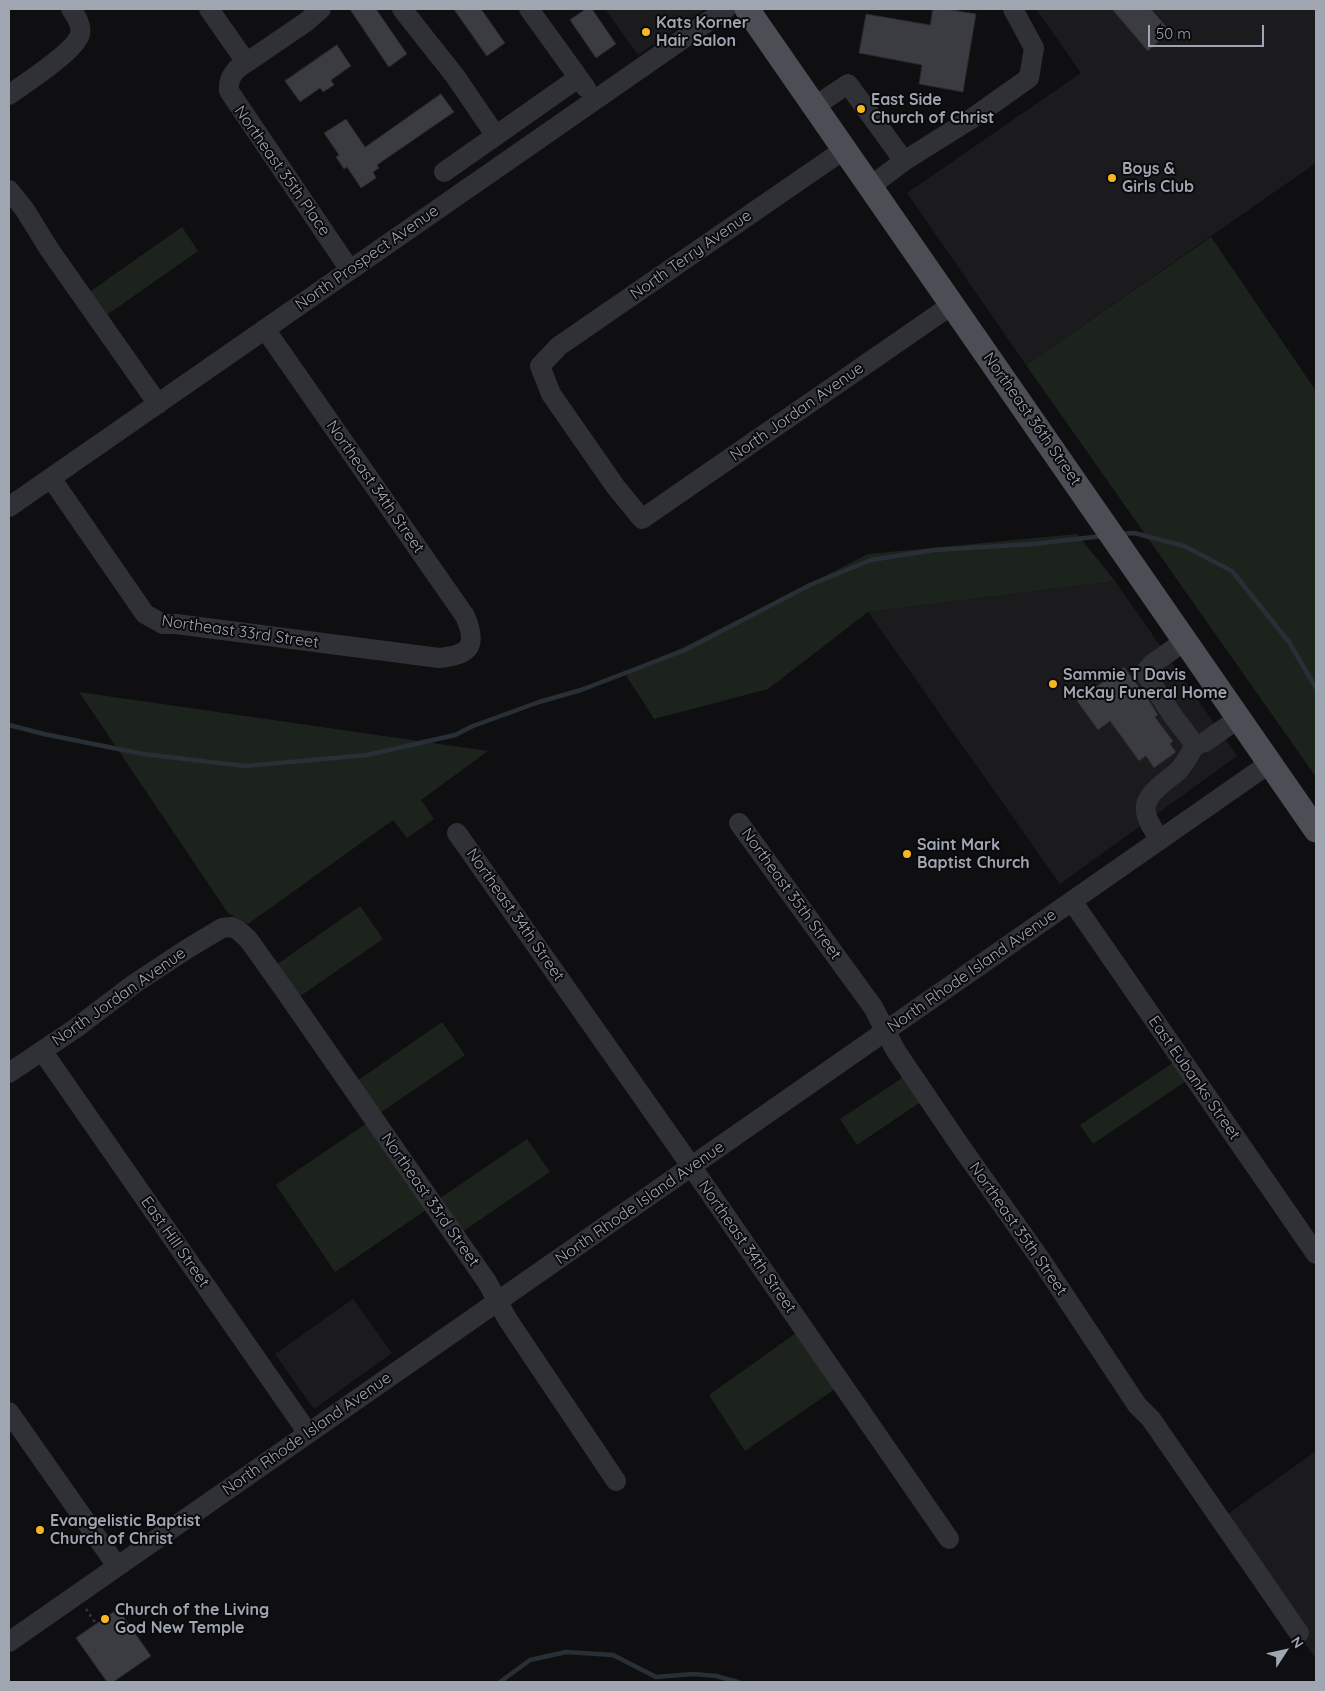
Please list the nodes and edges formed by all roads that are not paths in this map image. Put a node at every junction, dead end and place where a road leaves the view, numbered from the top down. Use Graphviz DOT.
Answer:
graph roads {
  1 [pos="71,9"];
  2 [pos="209,9"];
  3 [pos="321,9"];
  4 [pos="402,9"];
  5 [pos="529,9"];
  6 [pos="726,9"];
  7 [pos="1013,9"];
  8 [pos="755,12"];
  9 [pos="241,66"];
  10 [pos="578,78"];
  11 [pos="9,95"];
  12 [pos="594,100"];
  13 [pos="815,106"];
  14 [pos="496,136"];
  15 [pos="845,149"];
  16 [pos="904,161"];
  17 [pos="444,172"];
  18 [pos="871,186"];
  19 [pos="9,190"];
  20 [pos="350,270"];
  21 [pos="953,304"];
  22 [pos="265,329"];
  23 [pos="158,404"];
  24 [pos="51,478"];
  25 [pos="9,507"];
  26 [pos="642,519"];
  27 [pos="1186,641"];
  28 [pos="469,648"];
  29 [pos="1239,718"];
  30 [pos="1195,745"];
  31 [pos="1270,763"];
  32 [pos="739,823"];
  33 [pos="1316,830"];
  34 [pos="457,833"];
  35 [pos="1160,840"];
  36 [pos="1072,901"];
  37 [pos="232,927"];
  38 [pos="886,1031"];
  39 [pos="43,1052"];
  40 [pos="9,1073"];
  41 [pos="692,1167"];
  42 [pos="1316,1254"];
  43 [pos="497,1301"];
  44 [pos="9,1412"];
  45 [pos="308,1433"];
  46 [pos="616,1481"];
  47 [pos="949,1539"];
  48 [pos="117,1566"];
  49 [pos="1299,1633"];
  50 [pos="9,1642"];
  1 -- 11 [label="street"];
  2 -- 9 [label="street"];
  3 -- 9 [label="street"];
  4 -- 14 [label="street"];
  5 -- 10 [label="street"];
  6 -- 12 [label="street, North Prospect Avenue"];
  7 -- 16 [label="street"];
  8 -- 13 [label="main road, Northeast 36th Street"];
  9 -- 20 [label="street, Northeast 35th Place"];
  10 -- 12 [label="street"];
  10 -- 14 [label="street"];
  12 -- 20 [label="street, North Prospect Avenue"];
  13 -- 15 [label="main road, Northeast 36th Street"];
  13 -- 16 [label="street"];
  14 -- 17 [label="street"];
  15 -- 18 [label="main road, Northeast 36th Street"];
  15 -- 26 [label="street, North Terry Avenue"];
  16 -- 18 [label="street"];
  18 -- 21 [label="main road, Northeast 36th Street"];
  19 -- 23 [label="street"];
  20 -- 22 [label="street, North Prospect Avenue"];
  21 -- 26 [label="street, North Jordan Avenue"];
  21 -- 27 [label="main road, Northeast 36th Street"];
  22 -- 23 [label="street, North Prospect Avenue"];
  22 -- 28 [label="street, Northeast 34th Street"];
  23 -- 24 [label="street, North Prospect Avenue"];
  24 -- 25 [label="street, North Prospect Avenue"];
  24 -- 28 [label="street, Northeast 33rd Street"];
  27 -- 29 [label="main road, Northeast 36th Street"];
  27 -- 30 [label="street"];
  29 -- 30 [label="street"];
  29 -- 31 [label="main road, Northeast 36th Street"];
  30 -- 35 [label="street"];
  31 -- 33 [label="main road, Northeast 36th Street"];
  31 -- 35 [label="street, North Rhode Island Avenue"];
  32 -- 38 [label="street, Northeast 35th Street"];
  34 -- 41 [label="street, Northeast 34th Street"];
  35 -- 36 [label="street, North Rhode Island Avenue"];
  36 -- 38 [label="street, North Rhode Island Avenue"];
  36 -- 42 [label="street, East Eubanks Street"];
  37 -- 39 [label="street, North Jordan Avenue"];
  37 -- 43 [label="street, Northeast 33rd Street"];
  38 -- 41 [label="street, North Rhode Island Avenue"];
  38 -- 49 [label="street, Northeast 35th Street"];
  39 -- 40 [label="street, North Jordan Avenue"];
  39 -- 45 [label="street, East Hill Street"];
  41 -- 43 [label="street, North Rhode Island Avenue"];
  41 -- 47 [label="street, Northeast 34th Street"];
  43 -- 45 [label="street, North Rhode Island Avenue"];
  43 -- 46 [label="street, Northeast 33rd Street"];
  44 -- 48 [label="street"];
  45 -- 48 [label="street, North Rhode Island Avenue"];
  48 -- 50 [label="street, North Rhode Island Avenue"];
}
